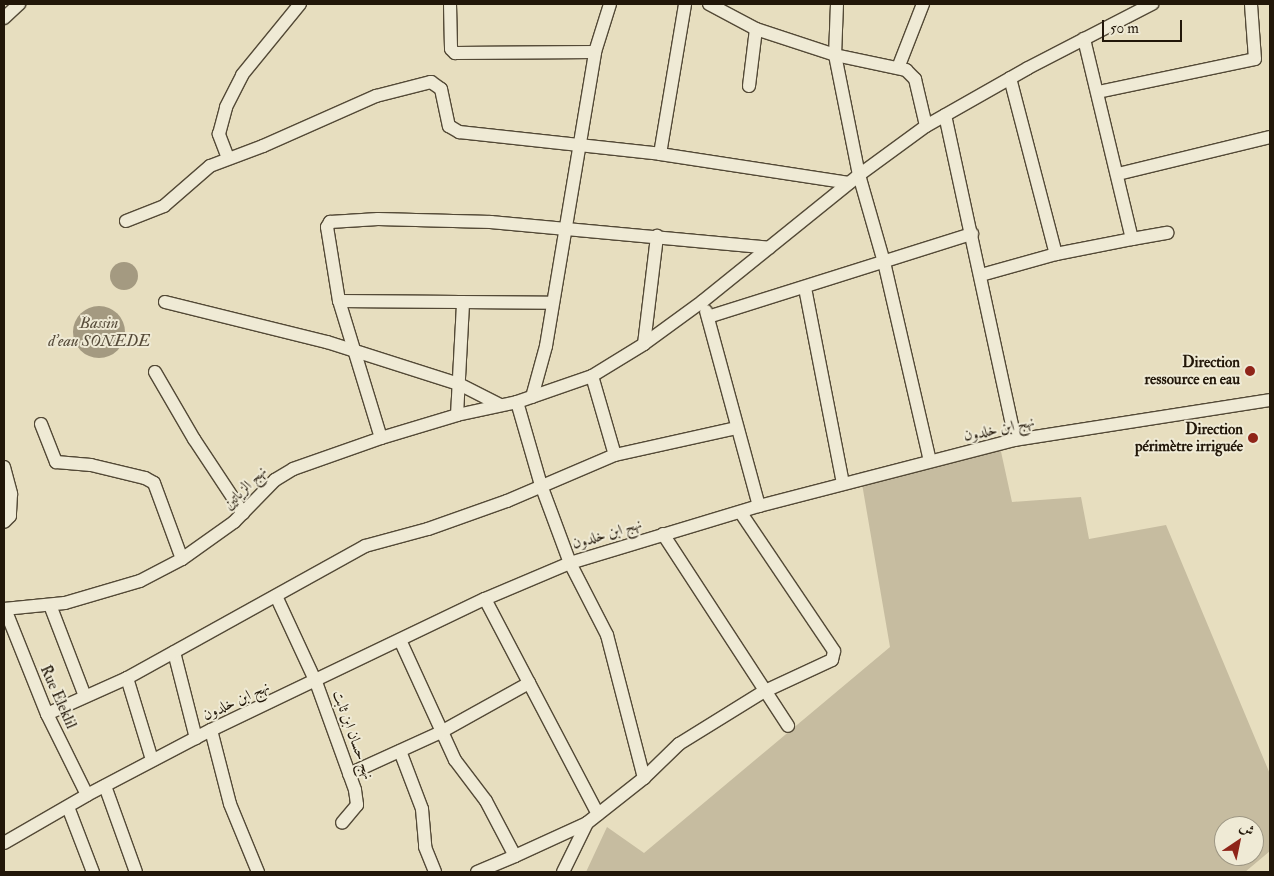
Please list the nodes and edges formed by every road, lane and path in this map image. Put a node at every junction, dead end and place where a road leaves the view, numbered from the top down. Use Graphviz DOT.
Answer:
graph roads {
  1 [pos="19,4"];
  2 [pos="300,4"];
  3 [pos="450,4"];
  4 [pos="610,4"];
  5 [pos="685,4"];
  6 [pos="709,4"];
  7 [pos="837,4"];
  8 [pos="923,4"];
  9 [pos="1152,4"];
  10 [pos="1251,4"];
  11 [pos="4,18"];
  12 [pos="756,29"];
  13 [pos="1084,39"];
  14 [pos="595,52"];
  15 [pos="835,56"];
  16 [pos="898,68"];
  17 [pos="1010,78"];
  18 [pos="749,86"];
  19 [pos="1098,92"];
  20 [pos="945,114"];
  21 [pos="926,126"];
  22 [pos="1270,137"];
  23 [pos="580,148"];
  24 [pos="660,154"];
  25 [pos="228,158"];
  26 [pos="1118,174"];
  27 [pos="854,179"];
  28 [pos="126,221"];
  29 [pos="565,230"];
  30 [pos="1167,233"];
  31 [pos="972,234"];
  32 [pos="657,236"];
  33 [pos="1132,240"];
  34 [pos="769,248"];
  35 [pos="1056,254"];
  36 [pos="884,262"];
  37 [pos="981,275"];
  38 [pos="805,288"];
  39 [pos="339,301"];
  40 [pos="704,301"];
  41 [pos="165,302"];
  42 [pos="463,303"];
  43 [pos="552,303"];
  44 [pos="708,317"];
  45 [pos="644,344"];
  46 [pos="353,352"];
  47 [pos="155,372"];
  48 [pos="592,376"];
  49 [pos="459,384"];
  50 [pos="532,397"];
  51 [pos="1270,400"];
  52 [pos="517,402"];
  53 [pos="500,404"];
  54 [pos="457,415"];
  55 [pos="41,424"];
  56 [pos="737,428"];
  57 [pos="381,438"];
  58 [pos="1016,440"];
  59 [pos="615,455"];
  60 [pos="930,461"];
  61 [pos="4,467"];
  62 [pos="843,483"];
  63 [pos="541,484"];
  64 [pos="759,506"];
  65 [pos="243,513"];
  66 [pos="741,513"];
  67 [pos="4,522"];
  68 [pos="663,534"];
  69 [pos="182,559"];
  70 [pos="570,563"];
  71 [pos="276,596"];
  72 [pos="485,599"];
  73 [pos="50,605"];
  74 [pos="4,609"];
  75 [pos="400,640"];
  76 [pos="10,643"];
  77 [pos="174,652"];
  78 [pos="127,678"];
  79 [pos="316,682"];
  80 [pos="529,683"];
  81 [pos="764,692"];
  82 [pos="85,696"];
  83 [pos="47,714"];
  84 [pos="788,726"];
  85 [pos="211,730"];
  86 [pos="441,732"];
  87 [pos="196,738"];
  88 [pos="400,751"];
  89 [pos="152,760"];
  90 [pos="349,774"];
  91 [pos="644,778"];
  92 [pos="105,786"];
  93 [pos="87,795"];
  94 [pos="68,807"];
  95 [pos="598,814"];
  96 [pos="342,823"];
  97 [pos="587,824"];
  98 [pos="4,844"];
  99 [pos="515,856"];
  100 [pos="258,871"];
  101 [pos="93,872"];
  102 [pos="136,872"];
  103 [pos="435,872"];
  104 [pos="477,872"];
  105 [pos="563,872"];
  1 -- 11 [label="street"];
  2 -- 25 [label="street"];
  3 -- 14 [label="street"];
  4 -- 14 [label="street"];
  5 -- 24 [label="street"];
  6 -- 12 [label="street"];
  7 -- 15 [label="street"];
  8 -- 16 [label="street"];
  9 -- 13 [label="street, نهج الزياتين"];
  10 -- 19 [label="street"];
  12 -- 15 [label="street"];
  12 -- 18 [label="street"];
  13 -- 17 [label="street, نهج الزياتين"];
  13 -- 19 [label="street"];
  14 -- 23 [label="street"];
  15 -- 16 [label="street"];
  15 -- 27 [label="street"];
  16 -- 21 [label="street"];
  17 -- 20 [label="street, نهج الزياتين"];
  17 -- 35 [label="street"];
  19 -- 26 [label="street"];
  20 -- 21 [label="street, نهج الزياتين"];
  20 -- 31 [label="street"];
  21 -- 27 [label="street, نهج الزياتين"];
  22 -- 26 [label="street"];
  23 -- 24 [label="street"];
  23 -- 25 [label="street"];
  23 -- 29 [label="street"];
  24 -- 27 [label="street"];
  25 -- 28 [label="street"];
  26 -- 33 [label="street"];
  27 -- 34 [label="street, نهج الزياتين"];
  27 -- 36 [label="street"];
  29 -- 32 [label="street"];
  29 -- 39 [label="street"];
  29 -- 43 [label="street"];
  30 -- 33 [label="street"];
  31 -- 36 [label="street"];
  31 -- 37 [label="street"];
  32 -- 34 [label="street"];
  32 -- 45 [label="street"];
  33 -- 35 [label="street"];
  34 -- 40 [label="street, نهج الزياتين"];
  35 -- 37 [label="street"];
  36 -- 38 [label="street"];
  36 -- 60 [label="street"];
  37 -- 58 [label="street"];
  38 -- 44 [label="street"];
  38 -- 62 [label="street"];
  39 -- 42 [label="street"];
  39 -- 46 [label="street"];
  40 -- 44 [label="street"];
  40 -- 45 [label="street, نهج الزياتين"];
  41 -- 46 [label="street"];
  42 -- 43 [label="street"];
  42 -- 49 [label="street"];
  43 -- 50 [label="street"];
  44 -- 56 [label="street"];
  45 -- 48 [label="street, نهج الزياتين"];
  46 -- 49 [label="street"];
  46 -- 57 [label="street"];
  47 -- 65 [label="street"];
  48 -- 50 [label="street, نهج الزياتين"];
  48 -- 59 [label="street"];
  49 -- 53 [label="street"];
  49 -- 54 [label="street"];
  50 -- 52 [label="street, نهج الزياتين"];
  51 -- 58 [label="street, نهج ابن خلدون"];
  52 -- 53 [label="street, نهج الزياتين"];
  52 -- 63 [label="street"];
  53 -- 54 [label="street, نهج الزياتين"];
  54 -- 57 [label="street, نهج الزياتين"];
  55 -- 69 [label="street"];
  56 -- 59 [label="street"];
  56 -- 64 [label="street"];
  57 -- 65 [label="street, نهج الزياتين"];
  58 -- 60 [label="street, نهج ابن خلدون"];
  59 -- 63 [label="street"];
  60 -- 62 [label="street, نهج ابن خلدون"];
  61 -- 67 [label="street"];
  62 -- 64 [label="street, نهج ابن خلدون"];
  63 -- 70 [label="street"];
  63 -- 71 [label="street"];
  64 -- 66 [label="street, نهج ابن خلدون"];
  65 -- 69 [label="street, نهج الزياتين"];
  66 -- 68 [label="street, نهج ابن خلدون"];
  66 -- 81 [label="street"];
  68 -- 70 [label="street, نهج ابن خلدون"];
  68 -- 81 [label="street"];
  69 -- 73 [label="street, نهج الزياتين"];
  70 -- 72 [label="street, نهج ابن خلدون"];
  70 -- 91 [label="street"];
  71 -- 77 [label="street"];
  71 -- 79 [label="street, نهج حسان ابن ثابت"];
  72 -- 75 [label="street, نهج ابن خلدون"];
  72 -- 80 [label="street"];
  73 -- 74 [label="street, نهج الزياتين"];
  73 -- 82 [label="street"];
  74 -- 76 [label="street, Rue Eleklil"];
  75 -- 79 [label="street, نهج ابن خلدون"];
  75 -- 86 [label="street"];
  76 -- 83 [label="street, Rue Eleklil"];
  77 -- 78 [label="street"];
  77 -- 87 [label="street"];
  78 -- 82 [label="street"];
  78 -- 89 [label="street"];
  79 -- 85 [label="street, نهج ابن خلدون"];
  79 -- 90 [label="street, نهج حسان ابن ثابت"];
  80 -- 86 [label="street"];
  80 -- 95 [label="street"];
  81 -- 84 [label="street"];
  81 -- 91 [label="street"];
  82 -- 83 [label="street"];
  83 -- 93 [label="street, Rue Eleklil"];
  85 -- 87 [label="street, نهج ابن خلدون"];
  85 -- 100 [label="street"];
  86 -- 88 [label="street"];
  86 -- 99 [label="street"];
  87 -- 89 [label="street, نهج ابن خلدون"];
  88 -- 90 [label="street"];
  88 -- 103 [label="street"];
  89 -- 92 [label="street, نهج ابن خلدون"];
  90 -- 96 [label="street, نهج حسان ابن ثابت"];
  91 -- 95 [label="street"];
  92 -- 93 [label="street, نهج ابن خلدون"];
  92 -- 102 [label="street"];
  93 -- 94 [label="street, نهج ابن خلدون"];
  94 -- 98 [label="street, نهج ابن خلدون"];
  94 -- 101 [label="street"];
  95 -- 97 [label="street"];
  97 -- 99 [label="street"];
  97 -- 105 [label="street"];
  99 -- 104 [label="street"];
}
